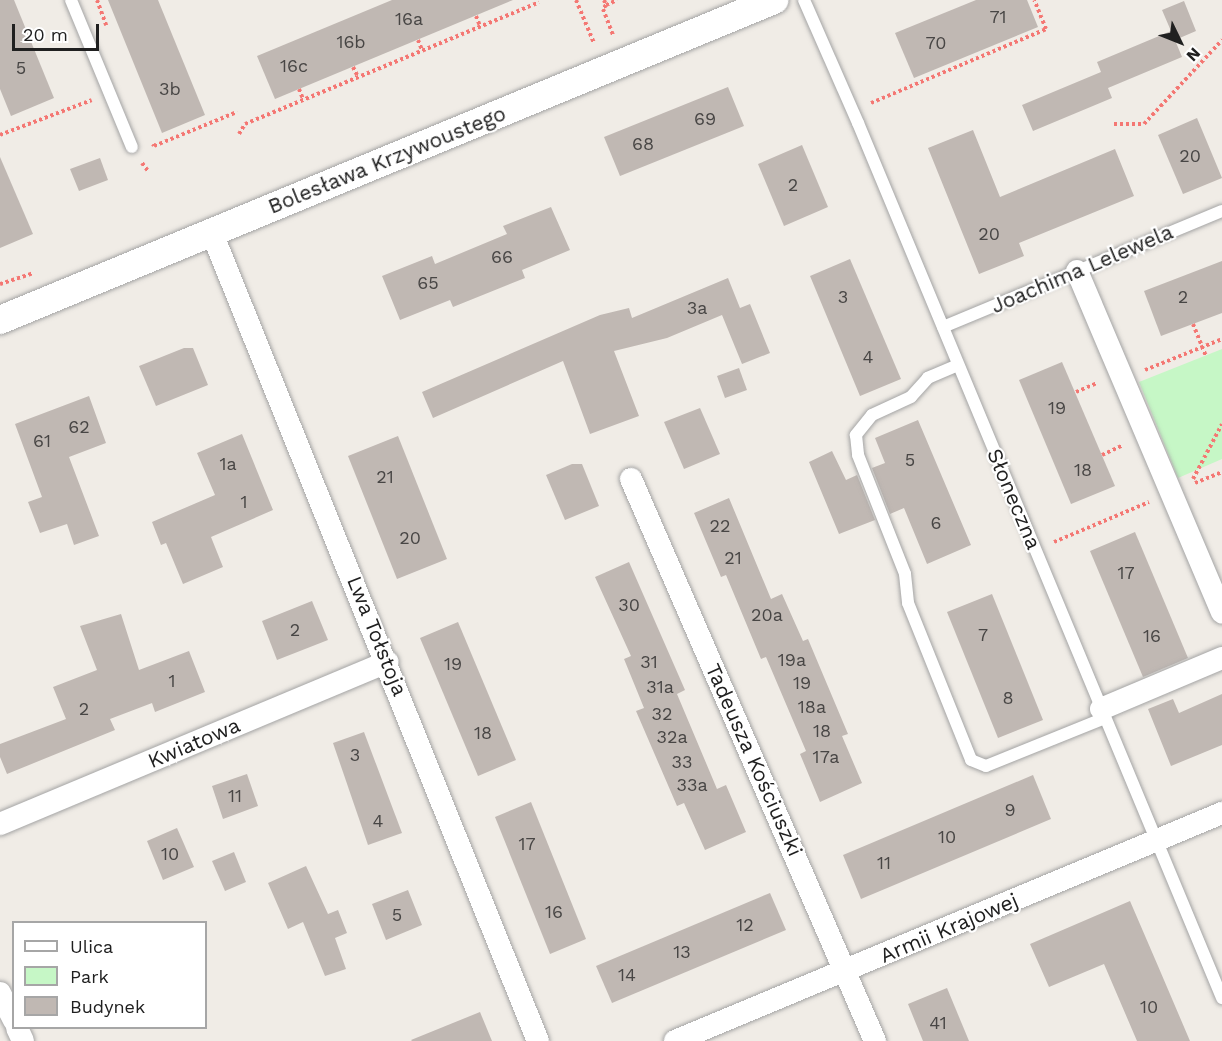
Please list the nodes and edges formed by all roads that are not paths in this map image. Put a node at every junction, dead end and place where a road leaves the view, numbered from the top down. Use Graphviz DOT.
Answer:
graph roads {
  1 [pos="71,0"];
  2 [pos="774,0"];
  3 [pos="804,0"];
  4 [pos="132,147"];
  5 [pos="1222,211"];
  6 [pos="212,232"];
  7 [pos="1077,271"];
  8 [pos="0,320"];
  9 [pos="943,327"];
  10 [pos="958,365"];
  11 [pos="631,479"];
  12 [pos="1222,613"];
  13 [pos="1222,658"];
  14 [pos="387,662"];
  15 [pos="1103,713"];
  16 [pos="1222,813"];
  17 [pos="0,824"];
  18 [pos="1156,841"];
  19 [pos="846,971"];
  20 [pos="0,993"];
  21 [pos="1222,998"];
  22 [pos="12,1017"];
  23 [pos="538,1041"];
  24 [pos="675,1041"];
  25 [pos="875,1041"];
  1 -- 4 [label="lane"];
  2 -- 6 [label="street, Bolesława Krzywoustego"];
  3 -- 9 [label="lane, Słoneczna"];
  5 -- 7 [label="lane, Joachima Lelewela"];
  6 -- 8 [label="street, Bolesława Krzywoustego"];
  6 -- 14 [label="street, Lwa Tołstoja"];
  7 -- 9 [label="lane, Joachima Lelewela"];
  7 -- 12 [label="street"];
  9 -- 10 [label="lane, Słoneczna"];
  10 -- 15 [label="lane, Słoneczna"];
  10 -- 15 [label="lane"];
  11 -- 19 [label="street, Tadeusza Kościuszki"];
  13 -- 15 [label="street"];
  14 -- 17 [label="street, Kwiatowa"];
  14 -- 23 [label="street, Lwa Tołstoja"];
  15 -- 18 [label="lane, Słoneczna"];
  16 -- 18 [label="street, Armii Krajowej"];
  18 -- 19 [label="street, Armii Krajowej"];
  18 -- 21 [label="lane, Słoneczna"];
  19 -- 24 [label="street, Armii Krajowej"];
  19 -- 25 [label="street, Tadeusza Kościuszki"];
  20 -- 22 [label="street"];
}
